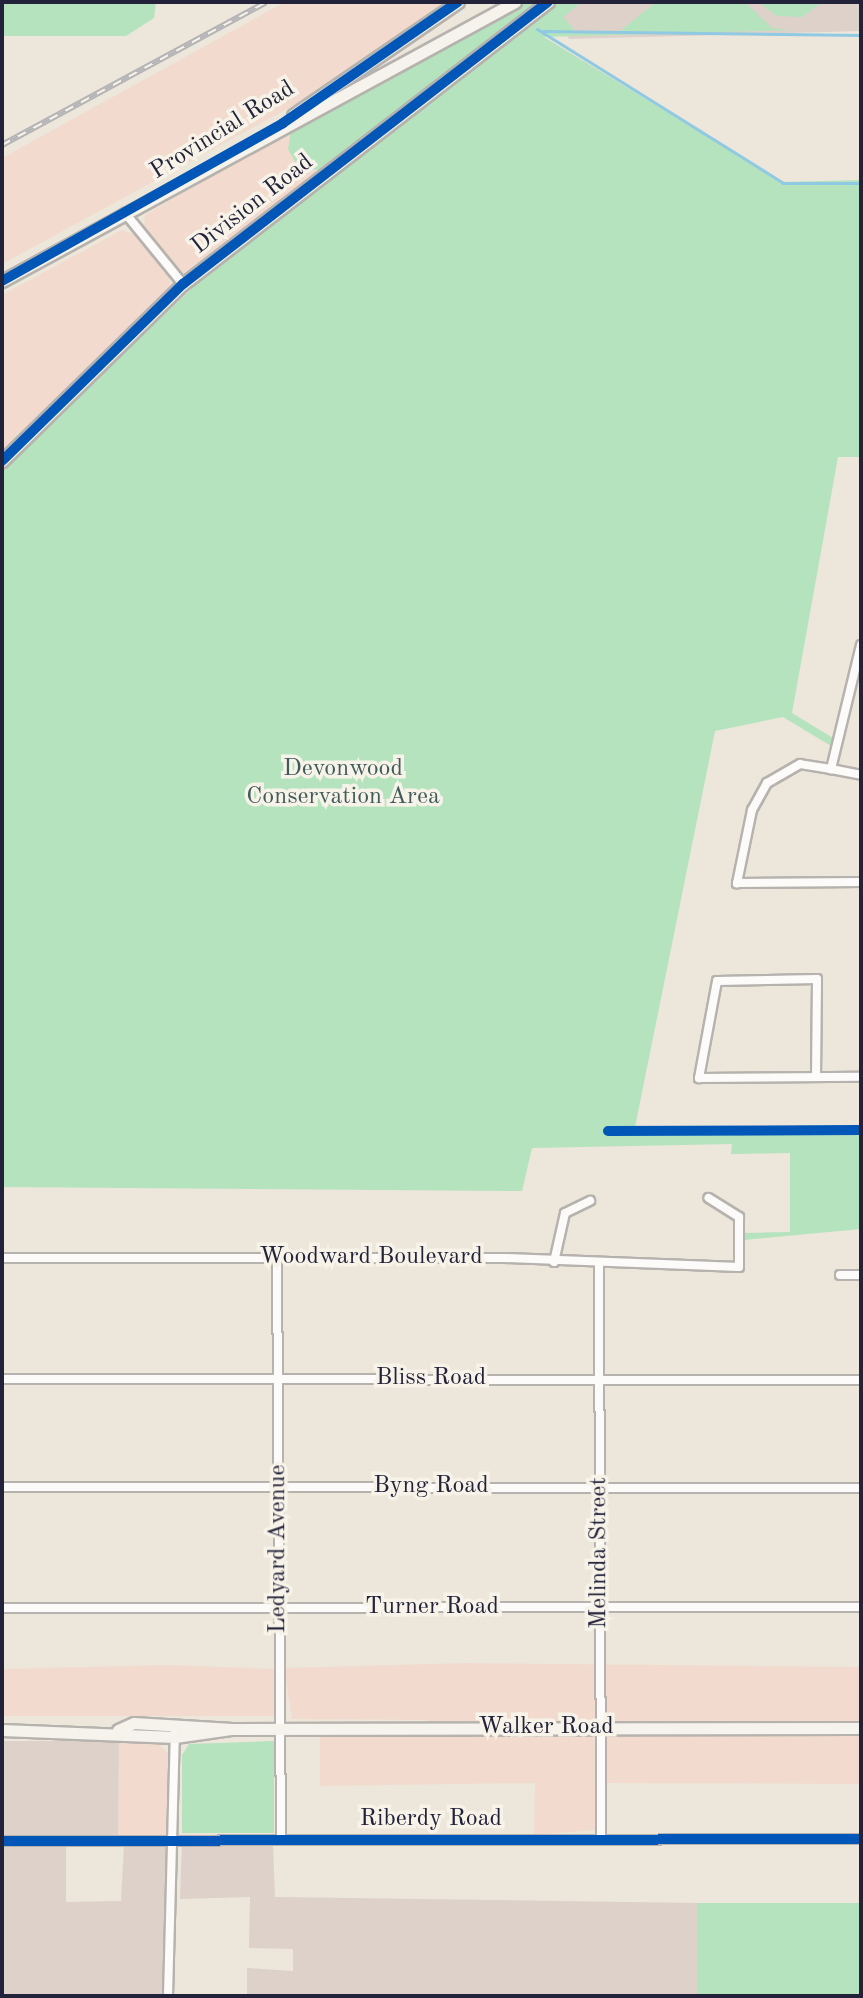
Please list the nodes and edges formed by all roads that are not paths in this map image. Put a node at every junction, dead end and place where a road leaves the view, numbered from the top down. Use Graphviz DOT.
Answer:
graph roads {
  1 [pos="458,2"];
  2 [pos="515,2"];
  3 [pos="548,2"];
  4 [pos="396,43"];
  5 [pos="384,74"];
  6 [pos="283,123"];
  7 [pos="125,213"];
  8 [pos="2,281"];
  9 [pos="183,284"];
  10 [pos="2,461"];
  11 [pos="861,645"];
  12 [pos="831,769"];
  13 [pos="861,775"];
  14 [pos="861,882"];
  15 [pos="816,1076"];
  16 [pos="861,1077"];
  17 [pos="708,1198"];
  18 [pos="590,1201"];
  19 [pos="2,1258"];
  20 [pos="277,1258"];
  21 [pos="554,1262"];
  22 [pos="599,1266"];
  23 [pos="840,1275"];
  24 [pos="861,1275"];
  25 [pos="2,1379"];
  26 [pos="278,1379"];
  27 [pos="599,1380"];
  28 [pos="861,1380"];
  29 [pos="2,1487"];
  30 [pos="279,1487"];
  31 [pos="600,1488"];
  32 [pos="861,1488"];
  33 [pos="600,1607"];
  34 [pos="861,1607"];
  35 [pos="2,1608"];
  36 [pos="280,1608"];
  37 [pos="175,1723"];
  38 [pos="600,1728"];
  39 [pos="861,1728"];
  40 [pos="232,1729"];
  41 [pos="280,1729"];
  42 [pos="2,1730"];
  43 [pos="118,1730"];
  44 [pos="175,1737"];
  45 [pos="601,1839"];
  46 [pos="861,1839"];
  47 [pos="281,1840"];
  48 [pos="2,1841"];
  49 [pos="174,1841"];
  50 [pos="168,1996"];
  1 -- 4 [label="main road, Provincial Road"];
  2 -- 5 [label="main road, Provincial Road"];
  3 -- 9 [label="main road, Division Road"];
  4 -- 5 [label="main road"];
  4 -- 6 [label="main road, Provincial Road"];
  5 -- 6 [label="main road, Provincial Road"];
  6 -- 7 [label="main road, Provincial Road"];
  7 -- 8 [label="main road, Provincial Road"];
  7 -- 9 [label="street"];
  9 -- 10 [label="main road, Division Road"];
  11 -- 12 [label="street"];
  12 -- 13 [label="street"];
  12 -- 14 [label="street"];
  15 -- 15 [label="street"];
  15 -- 16 [label="street"];
  17 -- 22 [label="street, Woodward Boulevard"];
  18 -- 21 [label="street"];
  19 -- 20 [label="street, Woodward Boulevard"];
  20 -- 21 [label="street, Woodward Boulevard"];
  20 -- 26 [label="street, Ledyard Avenue"];
  21 -- 22 [label="street, Woodward Boulevard"];
  22 -- 27 [label="street, Melinda Street"];
  23 -- 24 [label="street"];
  25 -- 26 [label="street, Bliss Road"];
  26 -- 27 [label="street, Bliss Road"];
  26 -- 30 [label="street, Ledyard Avenue"];
  27 -- 28 [label="street, Bliss Road"];
  27 -- 31 [label="street, Melinda Street"];
  29 -- 30 [label="street, Byng Road"];
  30 -- 31 [label="street, Byng Road"];
  30 -- 36 [label="street, Ledyard Avenue"];
  31 -- 32 [label="street, Byng Road"];
  31 -- 33 [label="street, Melinda Street"];
  33 -- 34 [label="street, Turner Road"];
  33 -- 36 [label="street, Turner Road"];
  33 -- 38 [label="street, Melinda Street"];
  35 -- 36 [label="street, Turner Road"];
  36 -- 41 [label="street, Ledyard Avenue"];
  37 -- 40 [label="main road, Walker Road"];
  37 -- 43 [label="main road, Walker Road"];
  37 -- 44 [label="street"];
  38 -- 39 [label="main road, Walker Road"];
  38 -- 41 [label="main road, Walker Road"];
  38 -- 45 [label="street, Melinda Street"];
  40 -- 41 [label="main road, Walker Road"];
  40 -- 44 [label="main road, Walker Road"];
  41 -- 47 [label="street, Ledyard Avenue"];
  42 -- 43 [label="main road, Walker Road"];
  43 -- 44 [label="main road, Walker Road"];
  44 -- 49 [label="street"];
  45 -- 46 [label="street, Riberdy Road"];
  45 -- 47 [label="street, Riberdy Road"];
  47 -- 49 [label="street, Riberdy Road"];
  48 -- 49 [label="street, Riberdy Road"];
  49 -- 50 [label="street"];
}
